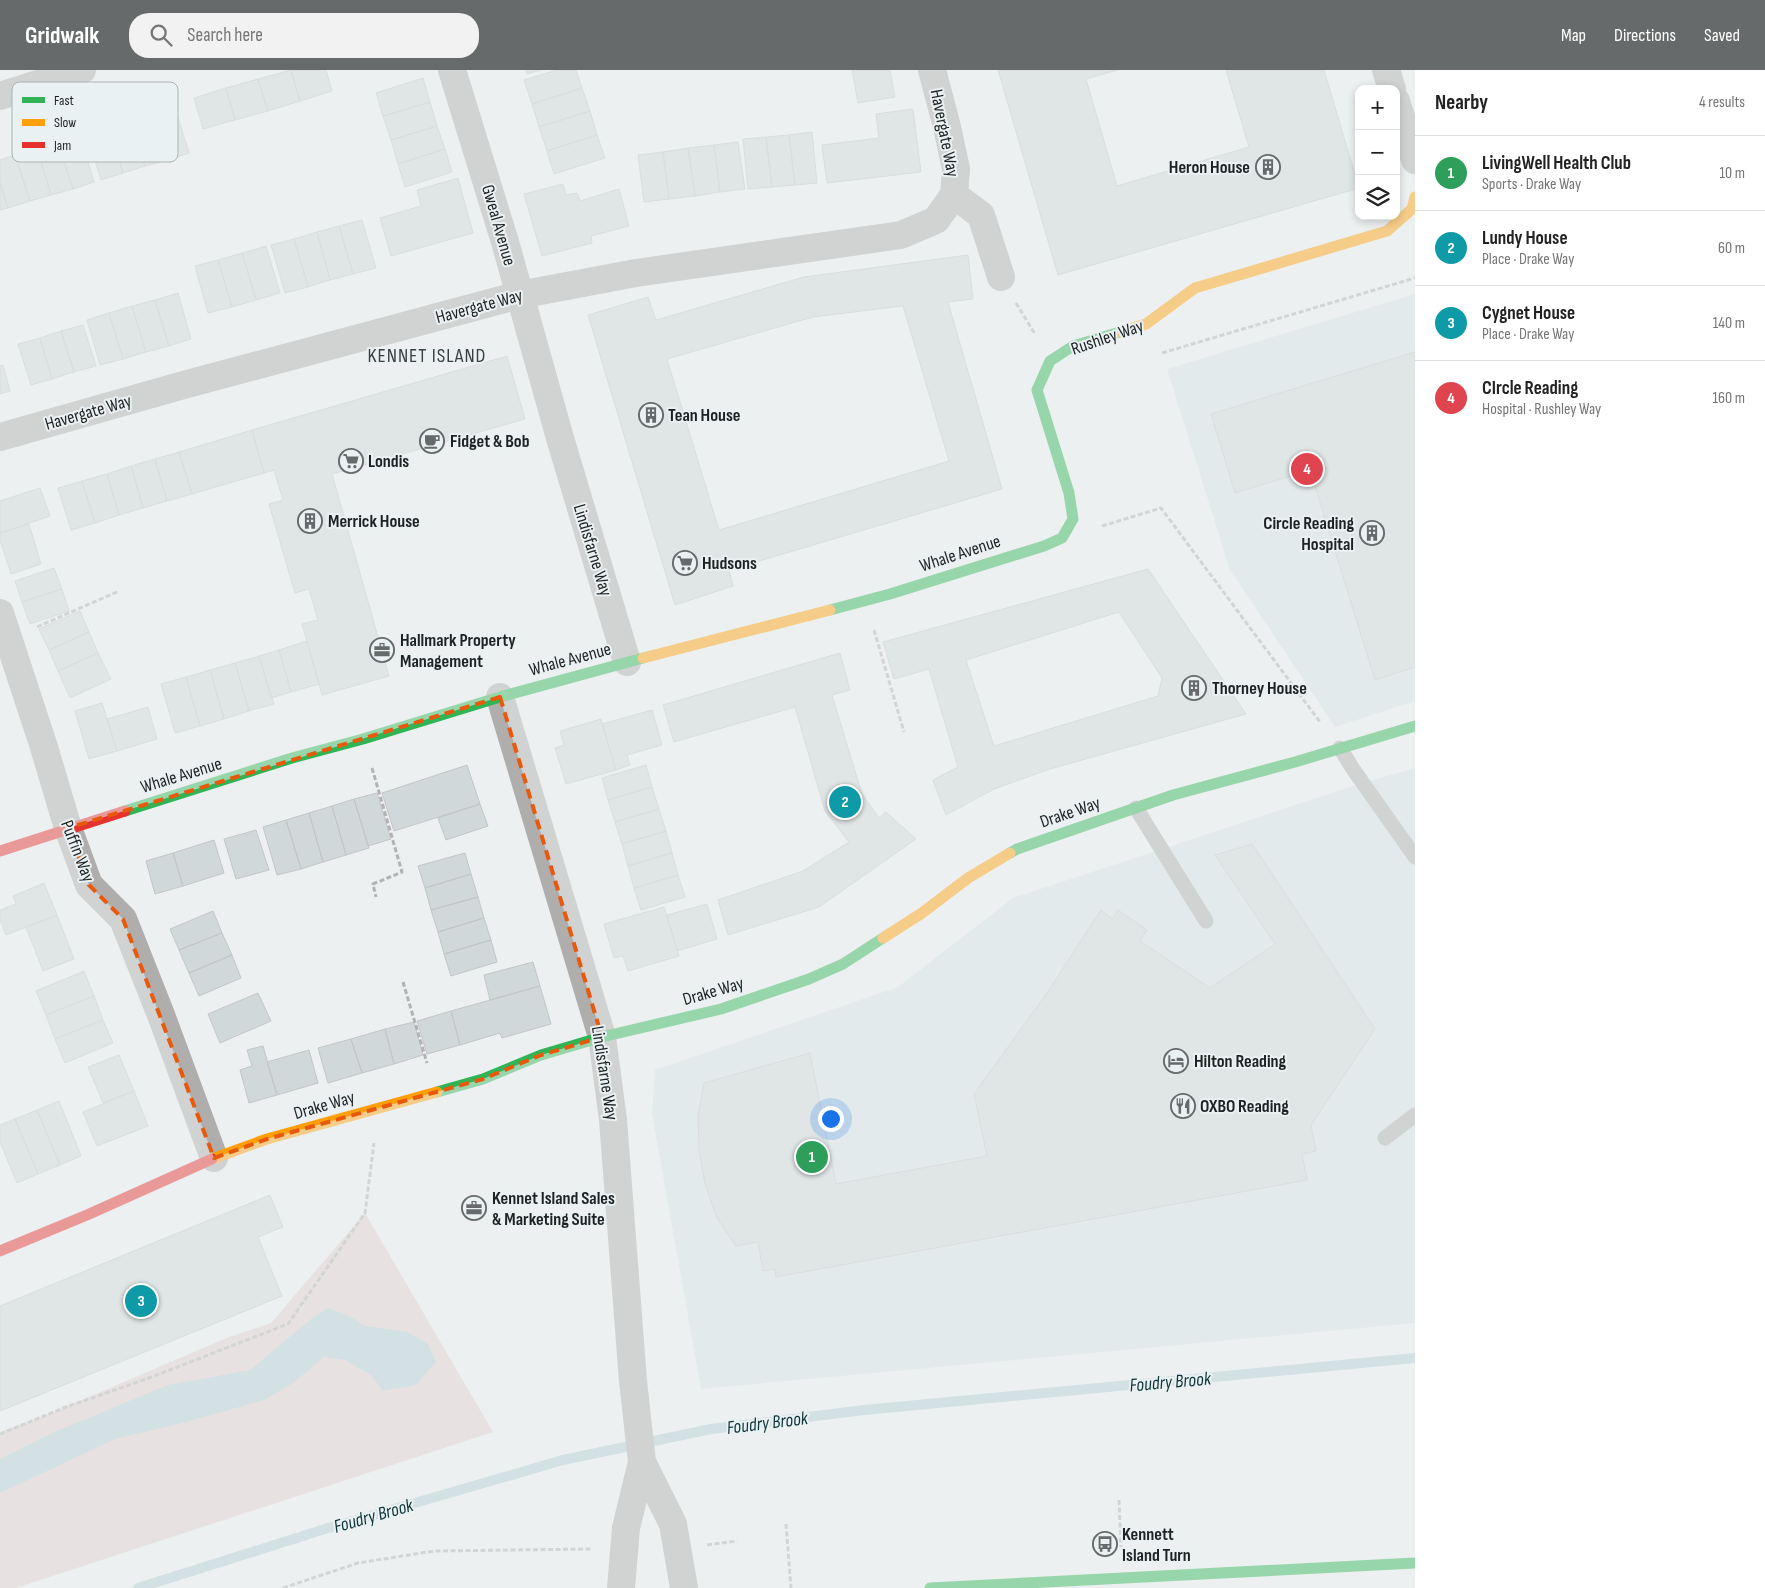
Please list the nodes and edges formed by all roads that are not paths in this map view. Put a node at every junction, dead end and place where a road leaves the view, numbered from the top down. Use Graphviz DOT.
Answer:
graph roads {
  1 [pos="82,70"];
  2 [pos="452,70"];
  3 [pos="932,70"];
  4 [pos="1386,70"];
  5 [pos="44,82"];
  6 [pos="1391,85"];
  7 [pos="12,92"];
  8 [pos="0,96"];
  9 [pos="1400,113"];
  10 [pos="1415,160"];
  11 [pos="954,196"];
  12 [pos="1415,197"];
  13 [pos="1000,277"];
  14 [pos="519,295"];
  15 [pos="0,437"];
  16 [pos="560,438"];
  17 [pos="1062,538"];
  18 [pos="0,614"];
  19 [pos="627,662"];
  20 [pos="500,697"];
  21 [pos="1415,726"];
  22 [pos="1340,748"];
  23 [pos="1136,808"];
  24 [pos="68,828"];
  25 [pos="0,851"];
  26 [pos="1415,857"];
  27 [pos="1206,920"];
  28 [pos="602,1038"];
  29 [pos="1415,1115"];
  30 [pos="1385,1138"];
  31 [pos="214,1158"];
  32 [pos="0,1251"];
  33 [pos="642,1462"];
  34 [pos="1415,1563"];
  35 [pos="621,1588"];
  36 [pos="684,1588"];
  37 [pos="930,1588"];
  1 -- 5 [label="street"];
  2 -- 14 [label="street, Gweal Avenue"];
  3 -- 11 [label="street, Havergate Way"];
  4 -- 6 [label="street"];
  7 -- 8 [label="street"];
  9 -- 10 [label="street"];
  11 -- 13 [label="street, Havergate Way"];
  11 -- 14 [label="street, Havergate Way"];
  12 -- 17 [label="main road, Rushley Way"];
  14 -- 15 [label="street, Havergate Way"];
  14 -- 16 [label="street, Gweal Avenue"];
  16 -- 19 [label="street, Lindisfarne Way"];
  17 -- 19 [label="main road, Whale Avenue"];
  18 -- 24 [label="street, Puffin Way"];
  19 -- 20 [label="main road, Whale Avenue"];
  20 -- 24 [label="main road, Whale Avenue"];
  20 -- 28 [label="street, Lindisfarne Way"];
  21 -- 22 [label="main road, Drake Way"];
  22 -- 23 [label="main road, Drake Way"];
  22 -- 26 [label="lane"];
  23 -- 27 [label="lane"];
  23 -- 28 [label="main road, Drake Way"];
  24 -- 25 [label="main road, Whale Avenue"];
  24 -- 31 [label="street, Puffin Way"];
  28 -- 31 [label="main road, Drake Way"];
  28 -- 33 [label="street, Lindisfarne Way"];
  29 -- 30 [label="lane"];
  31 -- 32 [label="main road, Drake Way"];
  33 -- 35 [label="street, Lindisfarne Way"];
  33 -- 36 [label="street, Lindisfarne Way"];
  34 -- 37 [label="main road"];
}
